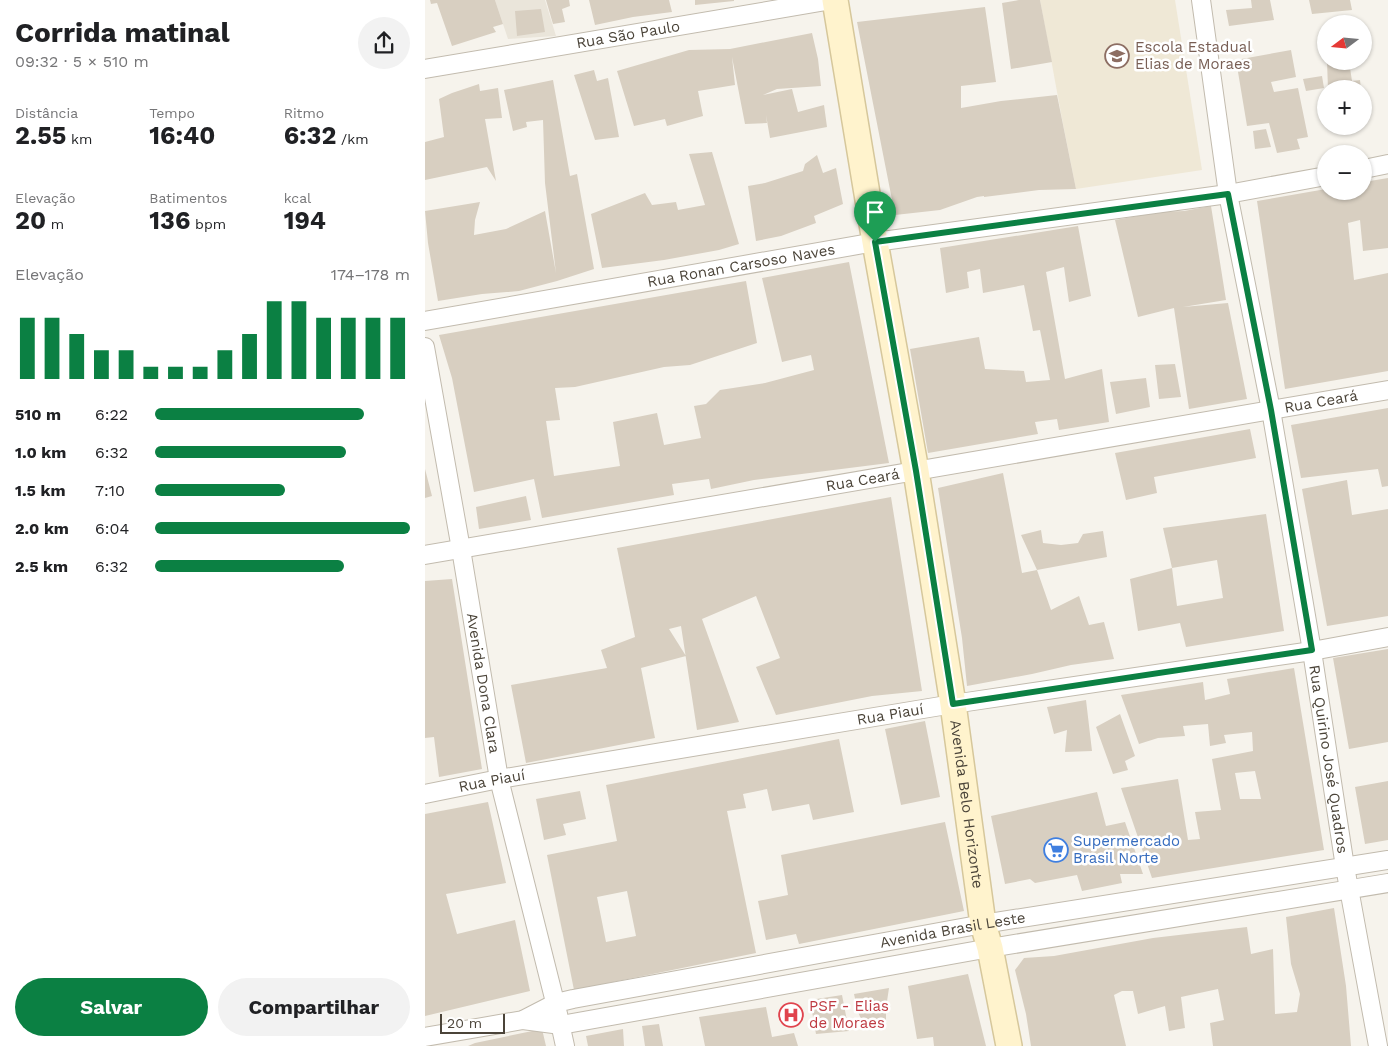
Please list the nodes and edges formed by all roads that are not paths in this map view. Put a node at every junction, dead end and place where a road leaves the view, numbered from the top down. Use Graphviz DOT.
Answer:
graph roads {
  1 [pos="833,0"];
  2 [pos="1201,0"];
  3 [pos="425,69"];
  4 [pos="1388,164"];
  5 [pos="1372,167"];
  6 [pos="1317,178"];
  7 [pos="1228,194"];
  8 [pos="875,242"];
  9 [pos="425,321"];
  10 [pos="425,347"];
  11 [pos="1388,390"];
  12 [pos="1271,410"];
  13 [pos="916,471"];
  14 [pos="461,549"];
  15 [pos="425,555"];
  16 [pos="1388,637"];
  17 [pos="1312,650"];
  18 [pos="953,704"];
  19 [pos="499,779"];
  20 [pos="425,794"];
  21 [pos="1388,860"];
  22 [pos="1345,867"];
  23 [pos="1388,883"];
  24 [pos="1350,890"];
  25 [pos="1086,908"];
  26 [pos="983,924"];
  27 [pos="1089,932"];
  28 [pos="990,948"];
  29 [pos="556,1003"];
  30 [pos="523,1020"];
  31 [pos="561,1025"];
  32 [pos="425,1037"];
  33 [pos="565,1046"];
  34 [pos="1009,1046"];
  35 [pos="1378,1046"];
  1 -- 3 [label="street, Rua São Paulo"];
  1 -- 8 [label="street, Avenida Belo Horizonte"];
  2 -- 7 [label="street, Rua Quirino José Quadros"];
  4 -- 5 [label="street"];
  6 -- 7 [label="street, Rua Ronan Carsoso Naves"];
  7 -- 8 [label="street, Rua Ronan Carsoso Naves"];
  7 -- 12 [label="street, Rua Quirino José Quadros"];
  8 -- 9 [label="street, Rua Ronan Carsoso Naves"];
  8 -- 13 [label="street, Avenida Belo Horizonte"];
  10 -- 14 [label="street, Avenida Dona Clara"];
  11 -- 12 [label="street, Rua Ceará"];
  12 -- 13 [label="street, Rua Ceará"];
  12 -- 17 [label="street, Rua Quirino José Quadros"];
  13 -- 14 [label="street, Rua Ceará"];
  13 -- 18 [label="street, Avenida Belo Horizonte"];
  14 -- 15 [label="street, Rua Ceará"];
  14 -- 19 [label="street, Avenida Dona Clara"];
  16 -- 17 [label="street, Rua Piauí"];
  17 -- 18 [label="street, Rua Piauí"];
  17 -- 22 [label="street, Rua Quirino José Quadros"];
  18 -- 19 [label="street, Rua Piauí"];
  18 -- 26 [label="street, Avenida Belo Horizonte"];
  19 -- 20 [label="street, Rua Piauí"];
  19 -- 29 [label="street, Avenida Dona Clara"];
  21 -- 22 [label="street, Avenida Brasil Leste"];
  22 -- 24 [label="street, Rua Quirino José Quadros"];
  22 -- 25 [label="street, Avenida Brasil Leste"];
  23 -- 24 [label="street, Avenida Brasil Leste"];
  24 -- 27 [label="street, Avenida Brasil Leste"];
  24 -- 35 [label="street, Rua Quirino José Quadros"];
  25 -- 26 [label="street, Avenida Brasil Leste"];
  25 -- 27 [label="street"];
  26 -- 28 [label="street, Avenida Belo Horizonte"];
  26 -- 29 [label="street, Avenida Brasil Leste"];
  27 -- 28 [label="street, Avenida Brasil Leste"];
  28 -- 31 [label="street, Avenida Brasil Leste"];
  28 -- 34 [label="street, Avenida Belo Horizonte"];
  29 -- 30 [label="street, Avenida Brasil Leste"];
  29 -- 31 [label="street, Avenida Dona Clara"];
  30 -- 31 [label="street, Avenida Brasil Leste"];
  30 -- 32 [label="street, Avenida Brasil Leste"];
  31 -- 33 [label="street, Avenida Dona Clara"];
}
